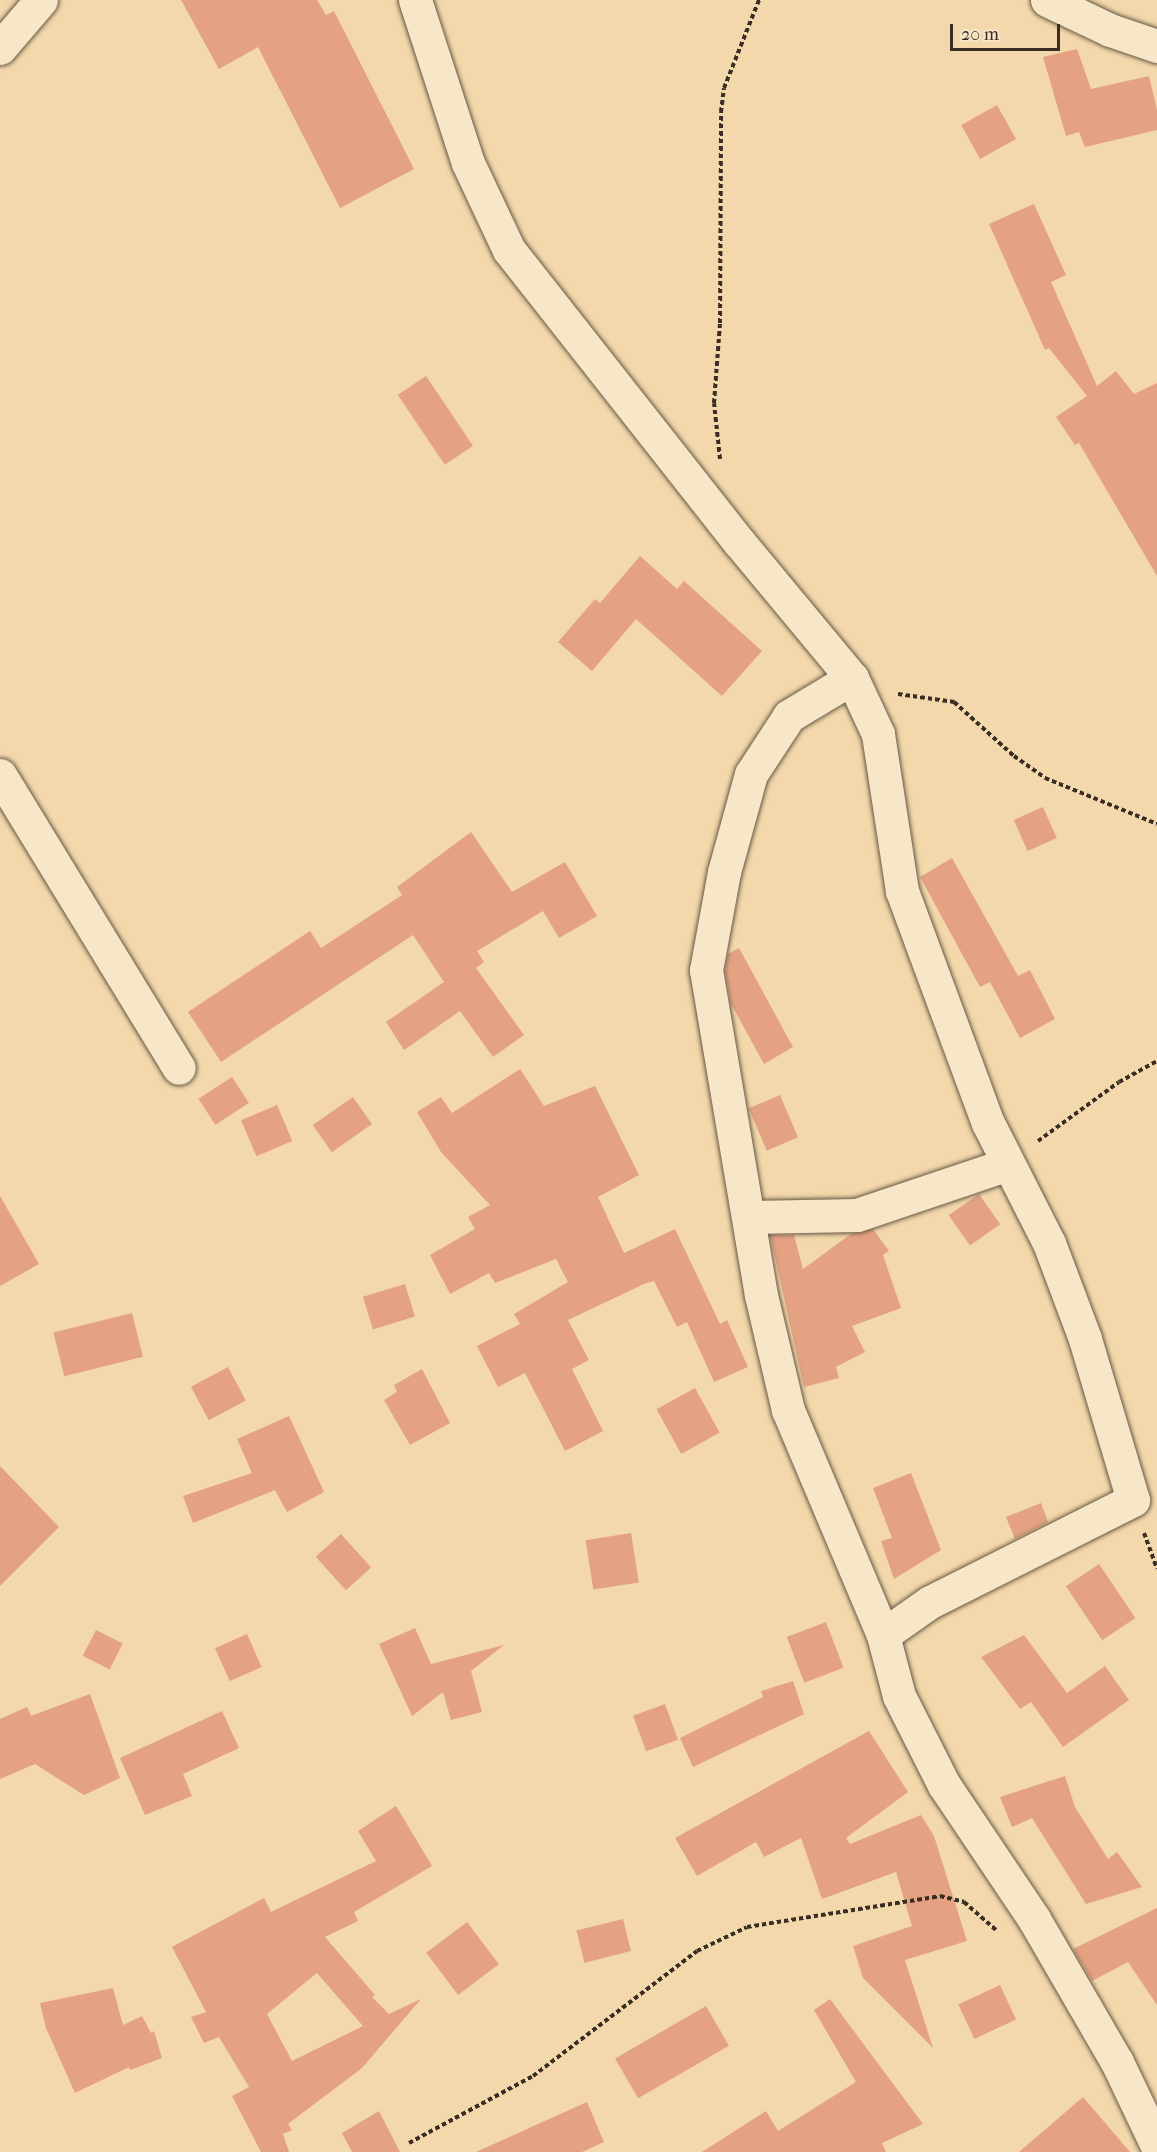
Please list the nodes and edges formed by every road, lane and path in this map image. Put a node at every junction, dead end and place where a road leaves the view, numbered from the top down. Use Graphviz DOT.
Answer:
graph roads {
  1 [pos="41,0"];
  2 [pos="415,0"];
  3 [pos="759,0"];
  4 [pos="1047,0"];
  5 [pos="1157,46"];
  6 [pos="0,48"];
  7 [pos="721,463"];
  8 [pos="852,678"];
  9 [pos="0,776"];
  10 [pos="1157,824"];
  11 [pos="1157,1061"];
  12 [pos="179,1068"];
  13 [pos="1006,1165"];
  14 [pos="749,1217"];
  15 [pos="883,1635"];
  16 [pos="1034,1919"];
  17 [pos="410,2143"];
  18 [pos="1157,2146"];
  1 -- 6 [label="street"];
  2 -- 8 [label="street"];
  3 -- 7 [label="path"];
  4 -- 5 [label="street"];
  8 -- 10 [label="path"];
  8 -- 13 [label="street"];
  8 -- 14 [label="street"];
  9 -- 12 [label="street"];
  11 -- 13 [label="path"];
  13 -- 14 [label="street"];
  13 -- 15 [label="street"];
  14 -- 15 [label="street"];
  15 -- 16 [label="street"];
  16 -- 17 [label="path"];
  16 -- 18 [label="street"];
}
